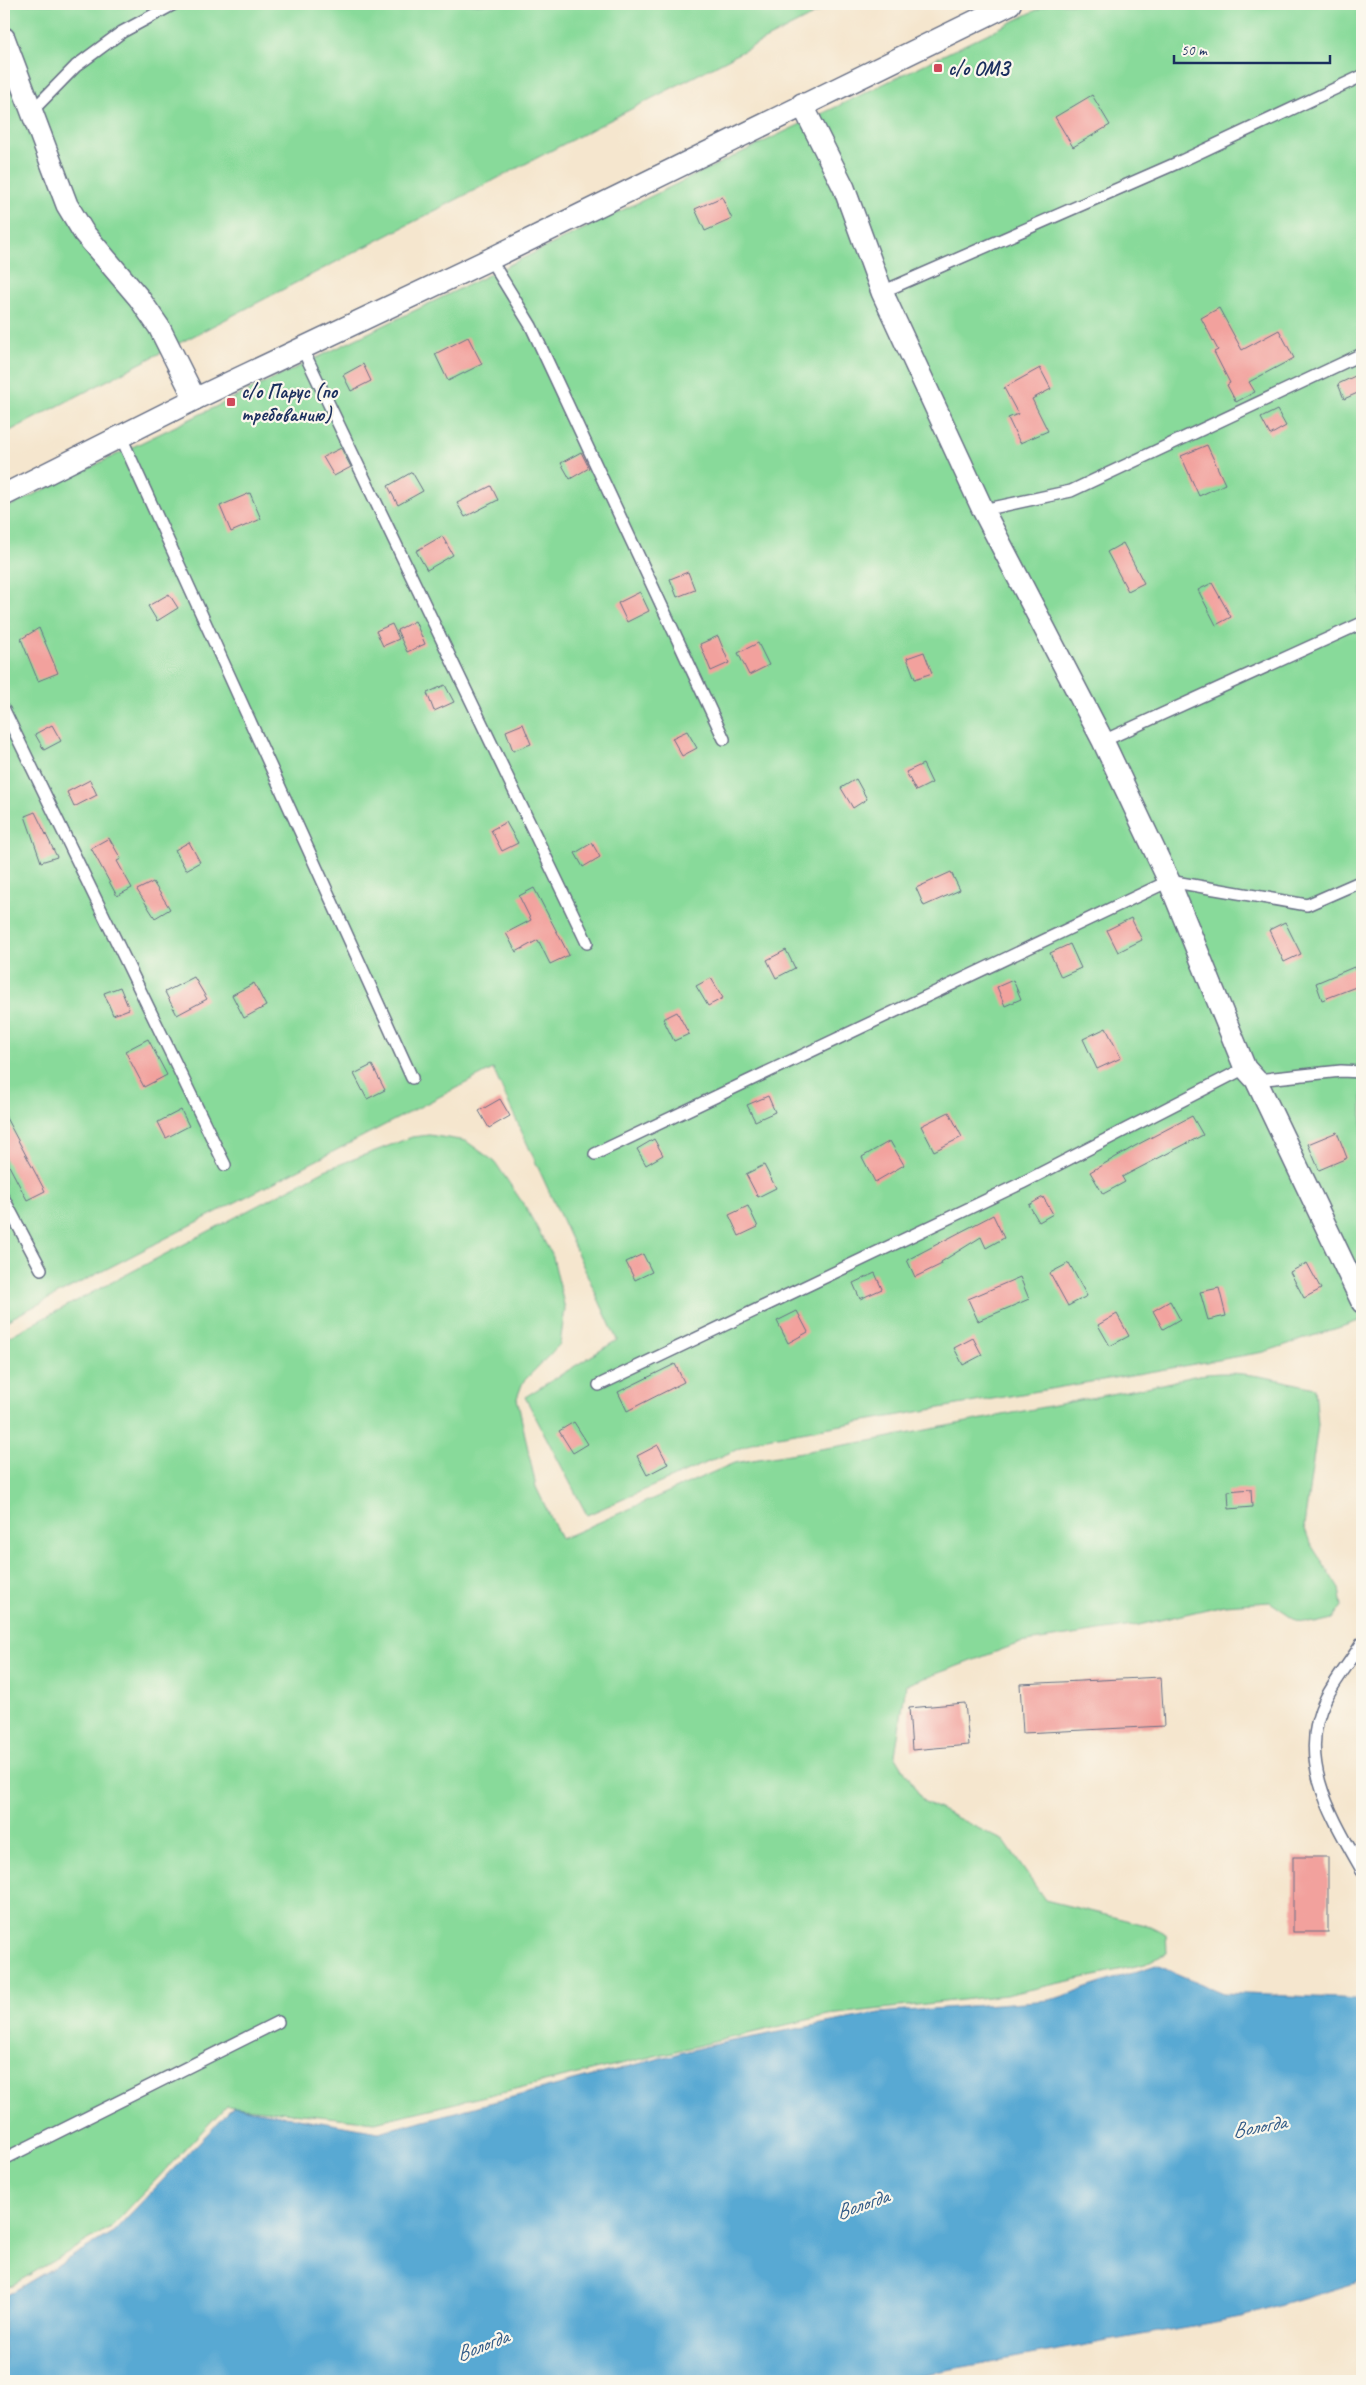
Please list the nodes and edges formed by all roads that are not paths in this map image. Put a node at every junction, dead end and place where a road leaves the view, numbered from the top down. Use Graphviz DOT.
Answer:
graph roads {
  1 [pos="174,4"];
  2 [pos="1010,4"];
  3 [pos="4,38"];
  4 [pos="1362,76"];
  5 [pos="802,104"];
  6 [pos="31,112"];
  7 [pos="490,259"];
  8 [pos="882,292"];
  9 [pos="302,348"];
  10 [pos="1362,354"];
  11 [pos="195,400"];
  12 [pos="121,437"];
  13 [pos="4,495"];
  14 [pos="983,510"];
  15 [pos="1362,623"];
  16 [pos="4,710"];
  17 [pos="724,739"];
  18 [pos="1103,741"];
  19 [pos="1169,880"];
  20 [pos="1362,881"];
  21 [pos="587,944"];
  22 [pos="1362,1072"];
  23 [pos="1250,1074"];
  24 [pos="412,1078"];
  25 [pos="595,1154"];
  26 [pos="226,1165"];
  27 [pos="4,1198"];
  28 [pos="41,1269"];
  29 [pos="1362,1302"];
  30 [pos="599,1385"];
  31 [pos="1362,1643"];
  32 [pos="1362,1870"];
  33 [pos="278,2022"];
  34 [pos="4,2159"];
  1 -- 6 [label="lane"];
  2 -- 5 [label="street"];
  3 -- 6 [label="street"];
  4 -- 8 [label="lane"];
  5 -- 7 [label="street"];
  5 -- 8 [label="street"];
  6 -- 11 [label="street"];
  7 -- 9 [label="street"];
  7 -- 17 [label="lane"];
  8 -- 14 [label="street"];
  9 -- 11 [label="street"];
  9 -- 21 [label="lane"];
  10 -- 14 [label="lane"];
  11 -- 12 [label="street"];
  12 -- 13 [label="street"];
  12 -- 24 [label="lane"];
  14 -- 18 [label="street"];
  15 -- 18 [label="lane"];
  16 -- 26 [label="lane"];
  18 -- 19 [label="street"];
  19 -- 20 [label="lane"];
  19 -- 23 [label="street"];
  19 -- 25 [label="lane"];
  22 -- 23 [label="lane"];
  23 -- 29 [label="street"];
  23 -- 30 [label="lane"];
  27 -- 28 [label="lane"];
  31 -- 32 [label="lane"];
  33 -- 34 [label="lane"];
}
